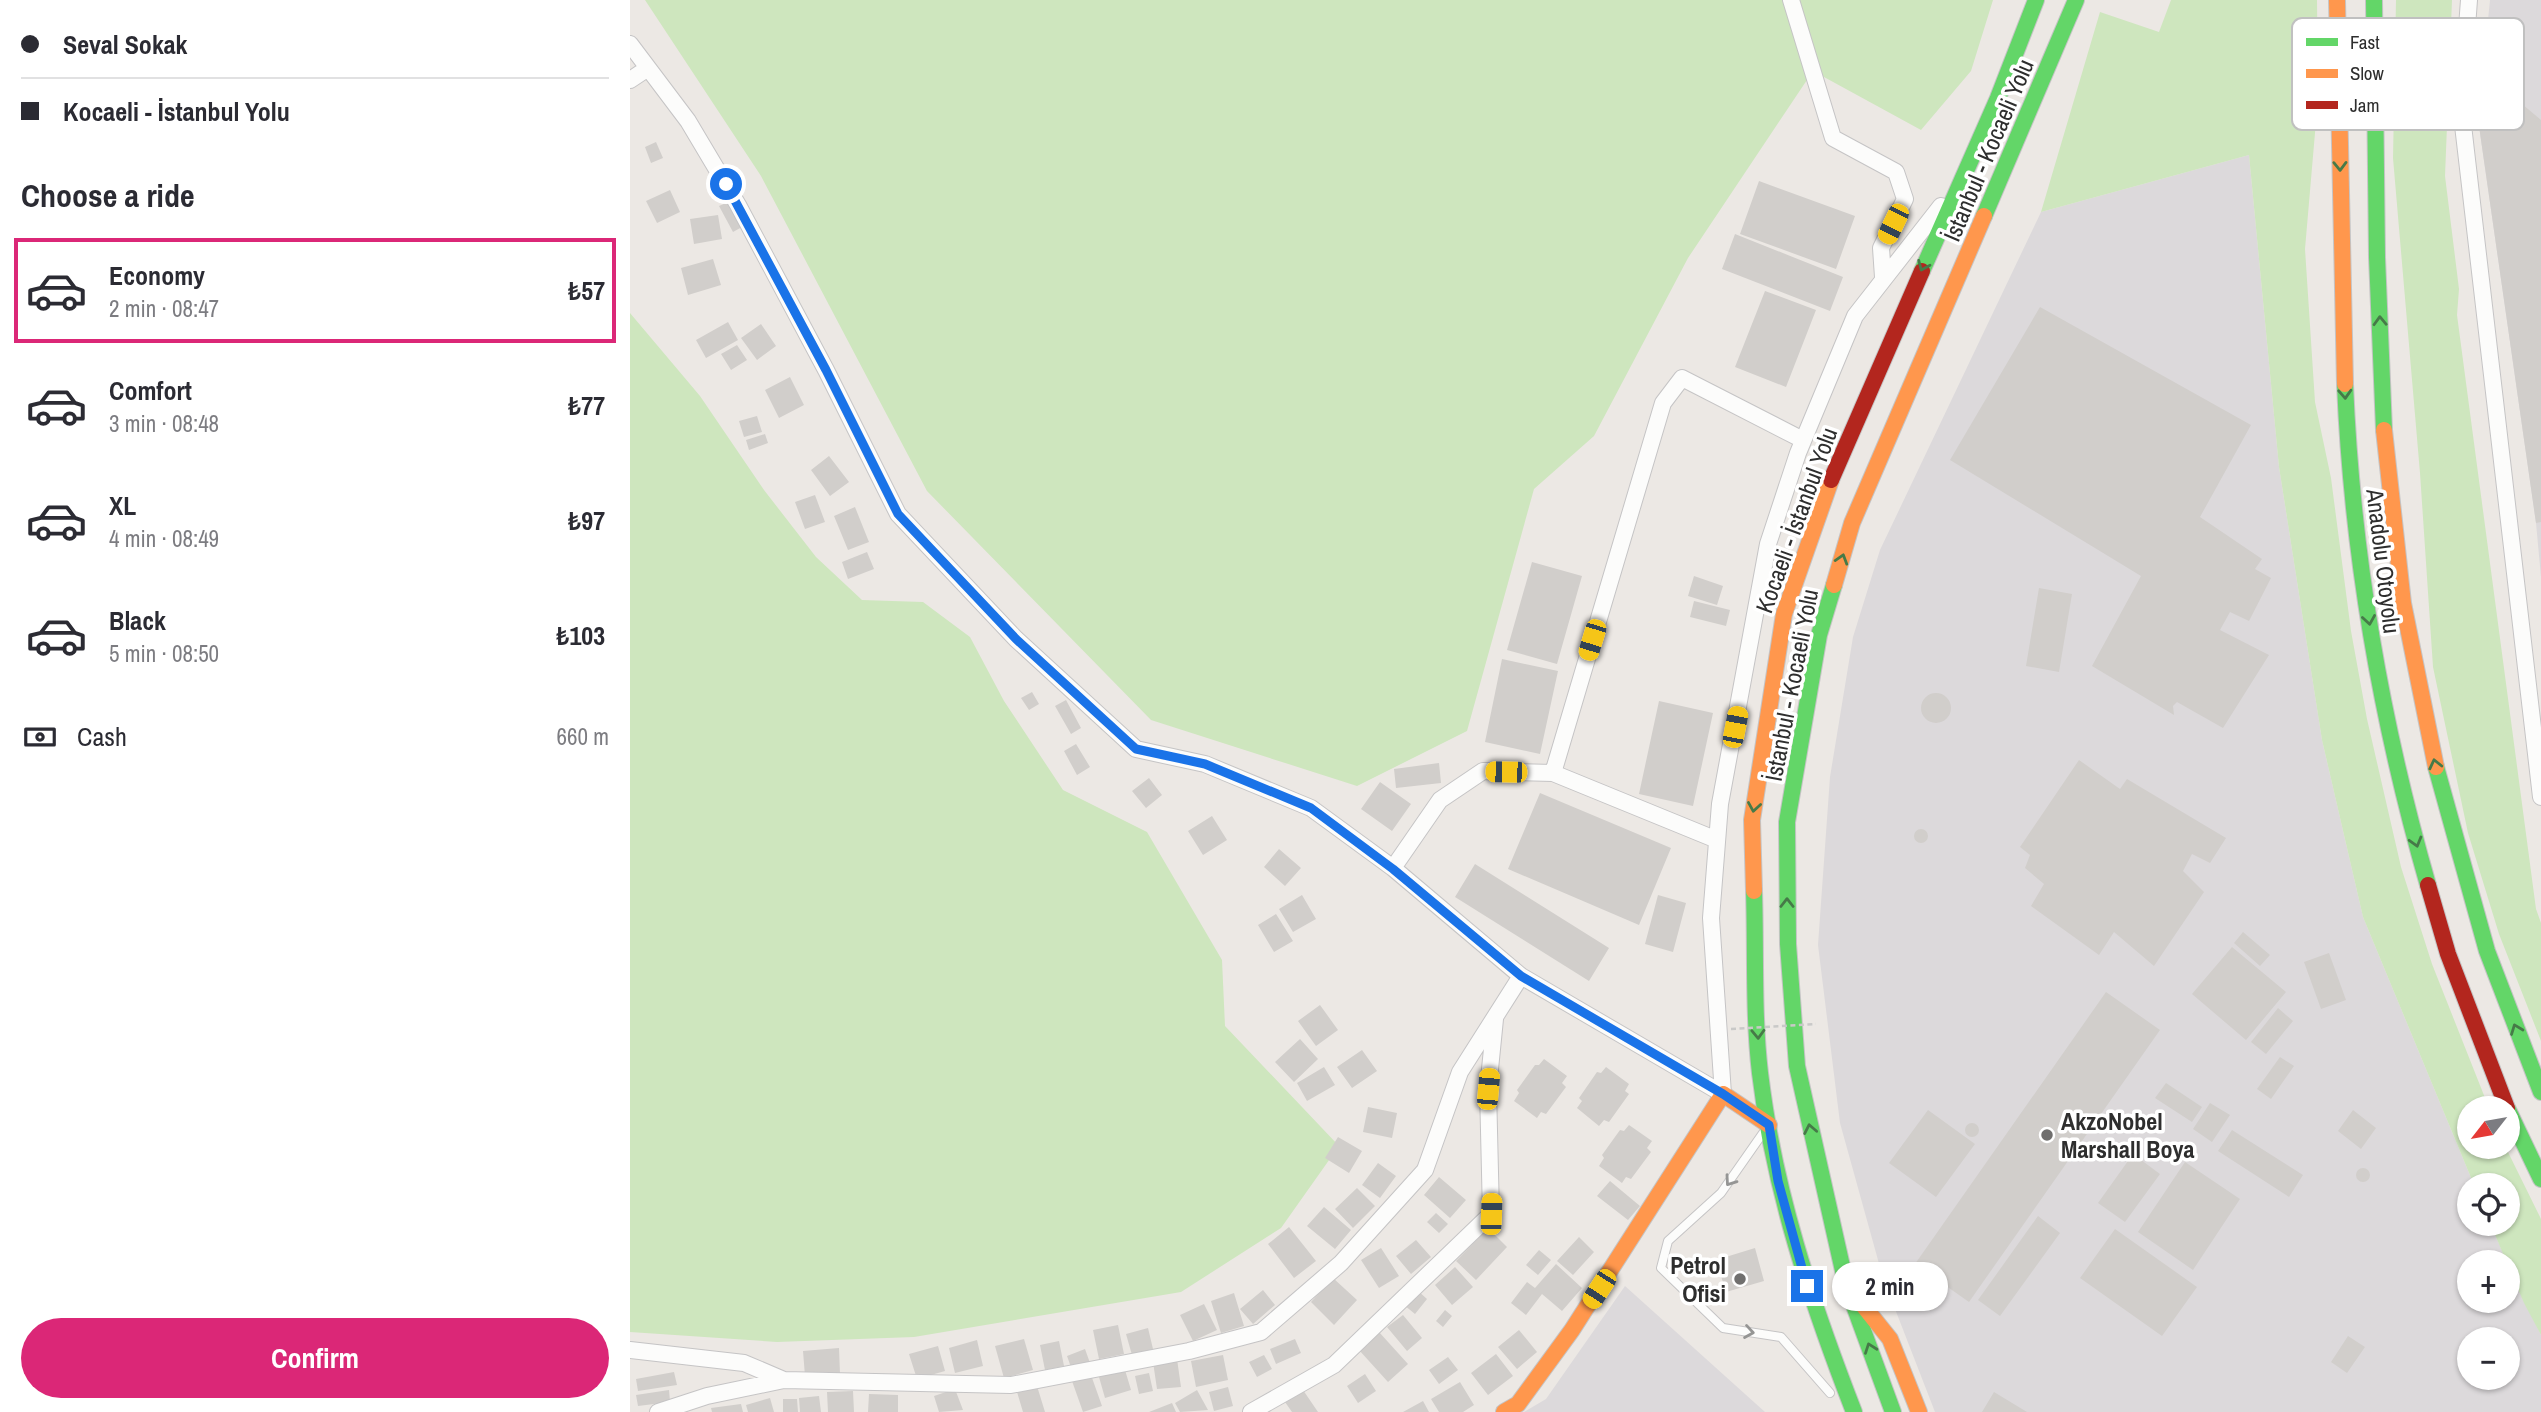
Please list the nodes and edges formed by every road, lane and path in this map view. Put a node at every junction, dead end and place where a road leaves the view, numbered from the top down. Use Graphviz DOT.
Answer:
graph roads {
  1 [pos="1791,0"];
  2 [pos="2036,0"];
  3 [pos="2076,0"];
  4 [pos="2337,0"];
  5 [pos="2374,0"];
  6 [pos="2469,0"];
  7 [pos="2337,18"];
  8 [pos="2374,18"];
  9 [pos="2468,18"];
  10 [pos="630,44"];
  11 [pos="648,68"];
  12 [pos="630,80"];
  13 [pos="2340,130"];
  14 [pos="2377,130"];
  15 [pos="2464,130"];
  16 [pos="1957,187"];
  17 [pos="1883,277"];
  18 [pos="1803,440"];
  19 [pos="1553,773"];
  20 [pos="2541,797"];
  21 [pos="1717,840"];
  22 [pos="1393,869"];
  23 [pos="1521,976"];
  24 [pos="1495,1016"];
  25 [pos="1816,1024"];
  26 [pos="1731,1029"];
  27 [pos="2541,1092"];
  28 [pos="1723,1094"];
  29 [pos="2502,1096"];
  30 [pos="1769,1125"];
  31 [pos="2520,1136"];
  32 [pos="2541,1179"];
  33 [pos="1802,1268"];
  34 [pos="1846,1284"];
  35 [pos="630,1350"];
  36 [pos="784,1380"];
  37 [pos="1830,1393"];
  38 [pos="658,1412"];
  39 [pos="1251,1412"];
  40 [pos="1504,1412"];
  41 [pos="1833,1412"];
  42 [pos="1854,1412"];
  43 [pos="1893,1412"];
  44 [pos="1919,1412"];
  1 -- 17 [label="street"];
  2 -- 16 [label="main road, Kocaeli - İstanbul Yolu"];
  34 -- 3 [label="main road, İstanbul - Kocaeli Yolu, one-way"];
  4 -- 7 [label="main road, Anadolu Otoyolu, one-way"];
  8 -- 5 [label="main road, Anadolu Otoyolu, one-way"];
  6 -- 9 [label="street"];
  10 -- 11 [label="street"];
  11 -- 12 [label="street"];
  11 -- 22 [label="street"];
  13 -- 29 [label="main road, Anadolu Otoyolu, one-way"];
  27 -- 14 [label="main road, Anadolu Otoyolu, one-way"];
  15 -- 20 [label="street"];
  16 -- 17 [label="street"];
  16 -- 30 [label="main road, Kocaeli - İstanbul Yolu, one-way"];
  17 -- 18 [label="street"];
  18 -- 19 [label="street"];
  18 -- 21 [label="street"];
  19 -- 21 [label="street"];
  19 -- 22 [label="street"];
  21 -- 28 [label="street"];
  22 -- 23 [label="street"];
  23 -- 24 [label="street"];
  23 -- 28 [label="street"];
  24 -- 36 [label="street"];
  24 -- 39 [label="street"];
  25 -- 26 [label="path, bridge"];
  28 -- 30 [label="main road"];
  28 -- 40 [label="main road"];
  30 -- 33 [label="main road, Kocaeli - İstanbul Yolu"];
  30 -- 37 [label="lane, one-way"];
  31 -- 32 [label="main road, Anadolu Otoyolu"];
  33 -- 37 [label="main road"];
  33 -- 42 [label="main road, Kocaeli - İstanbul Yolu"];
  43 -- 34 [label="main road, İstanbul - Kocaeli Yolu, one-way"];
  34 -- 44 [label="main road"];
  35 -- 36 [label="street"];
  36 -- 38 [label="street"];
  37 -- 41 [label="main road"];
}
